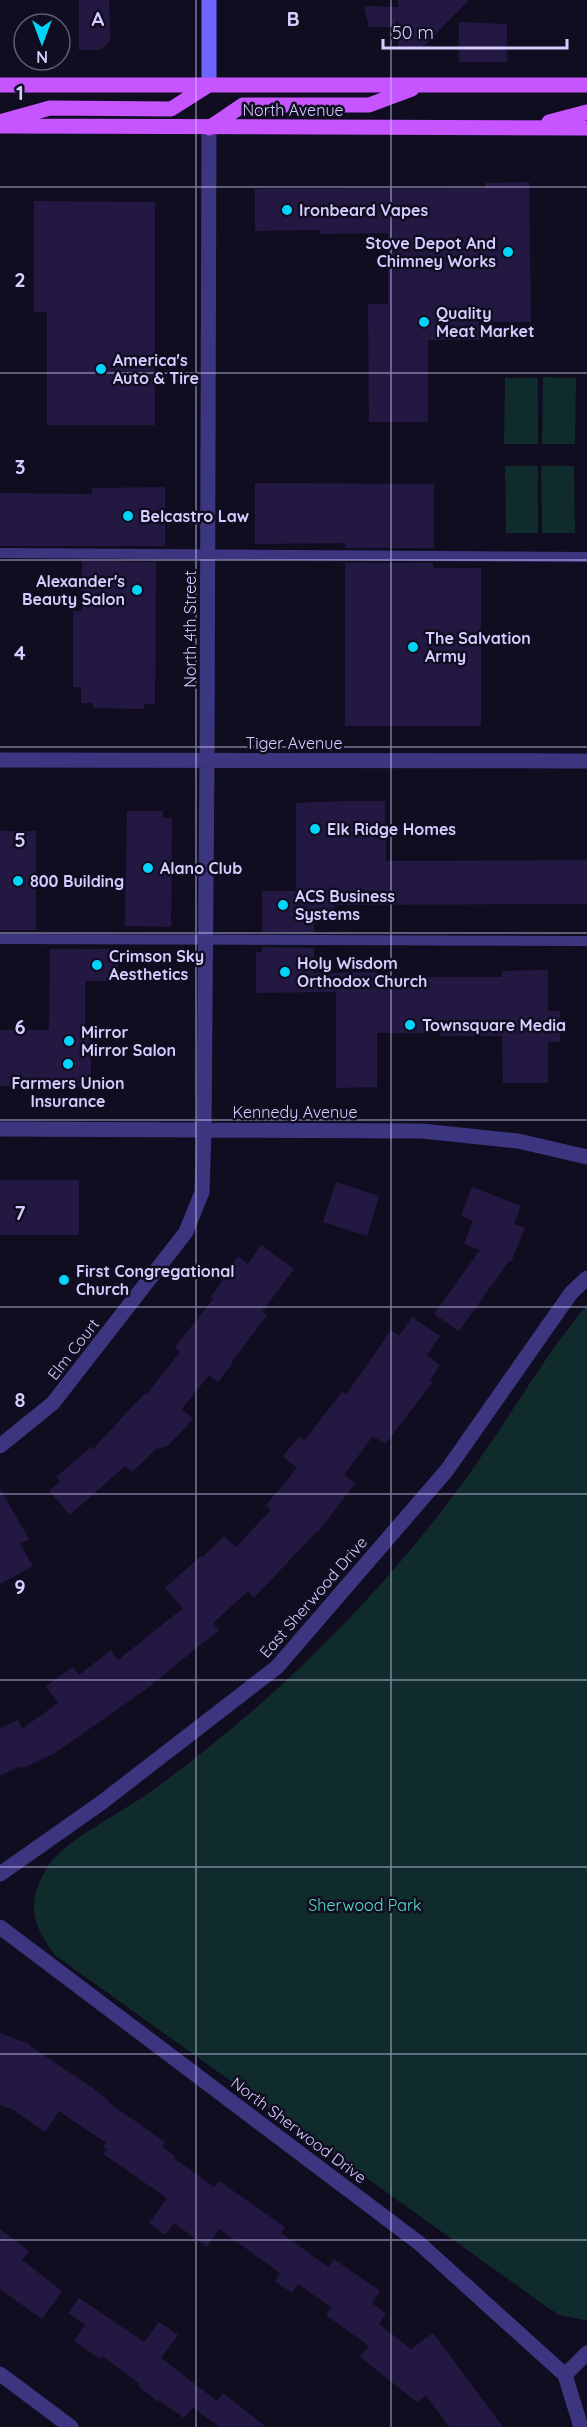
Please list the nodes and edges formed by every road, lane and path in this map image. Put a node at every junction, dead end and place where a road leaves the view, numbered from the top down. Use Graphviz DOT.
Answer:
graph roads {
  1 [pos="209,0"];
  2 [pos="0,85"];
  3 [pos="209,85"];
  4 [pos="424,85"];
  5 [pos="587,85"];
  6 [pos="587,112"];
  7 [pos="0,124"];
  8 [pos="209,128"];
  9 [pos="525,128"];
  10 [pos="587,128"];
  11 [pos="0,554"];
  12 [pos="208,555"];
  13 [pos="587,557"];
  14 [pos="0,760"];
  15 [pos="207,761"];
  16 [pos="587,761"];
  17 [pos="0,939"];
  18 [pos="206,940"];
  19 [pos="587,941"];
  20 [pos="0,1129"];
  21 [pos="204,1130"];
  22 [pos="587,1157"];
  23 [pos="587,1278"];
  24 [pos="0,1446"];
  25 [pos="0,1874"];
  26 [pos="0,1927"];
  27 [pos="587,2353"];
  28 [pos="0,2374"];
  29 [pos="565,2375"];
  30 [pos="71,2427"];
  31 [pos="581,2427"];
  1 -- 3 [label="street"];
  2 -- 3 [label="main road, North Avenue"];
  3 -- 4 [label="main road, North Avenue"];
  3 -- 7 [label="main road"];
  4 -- 5 [label="main road, North Avenue"];
  4 -- 8 [label="main road"];
  6 -- 9 [label="main road"];
  7 -- 8 [label="main road, North Avenue"];
  8 -- 9 [label="main road, North Avenue"];
  8 -- 12 [label="street, North 4th Street"];
  9 -- 10 [label="main road, North Avenue"];
  11 -- 12 [label="lane"];
  12 -- 13 [label="lane"];
  12 -- 15 [label="street, North 4th Street"];
  14 -- 15 [label="street, Tiger Avenue"];
  15 -- 16 [label="street, Tiger Avenue"];
  15 -- 18 [label="street, North 4th Street"];
  17 -- 18 [label="lane"];
  18 -- 19 [label="lane"];
  18 -- 21 [label="street, North 4th Street"];
  20 -- 21 [label="street, Kennedy Avenue"];
  21 -- 22 [label="street, Kennedy Avenue"];
  21 -- 24 [label="street, Elm Court"];
  23 -- 25 [label="street, East Sherwood Drive"];
  26 -- 29 [label="street, North Sherwood Drive"];
  27 -- 29 [label="street"];
  28 -- 30 [label="street"];
  29 -- 31 [label="street"];
}
